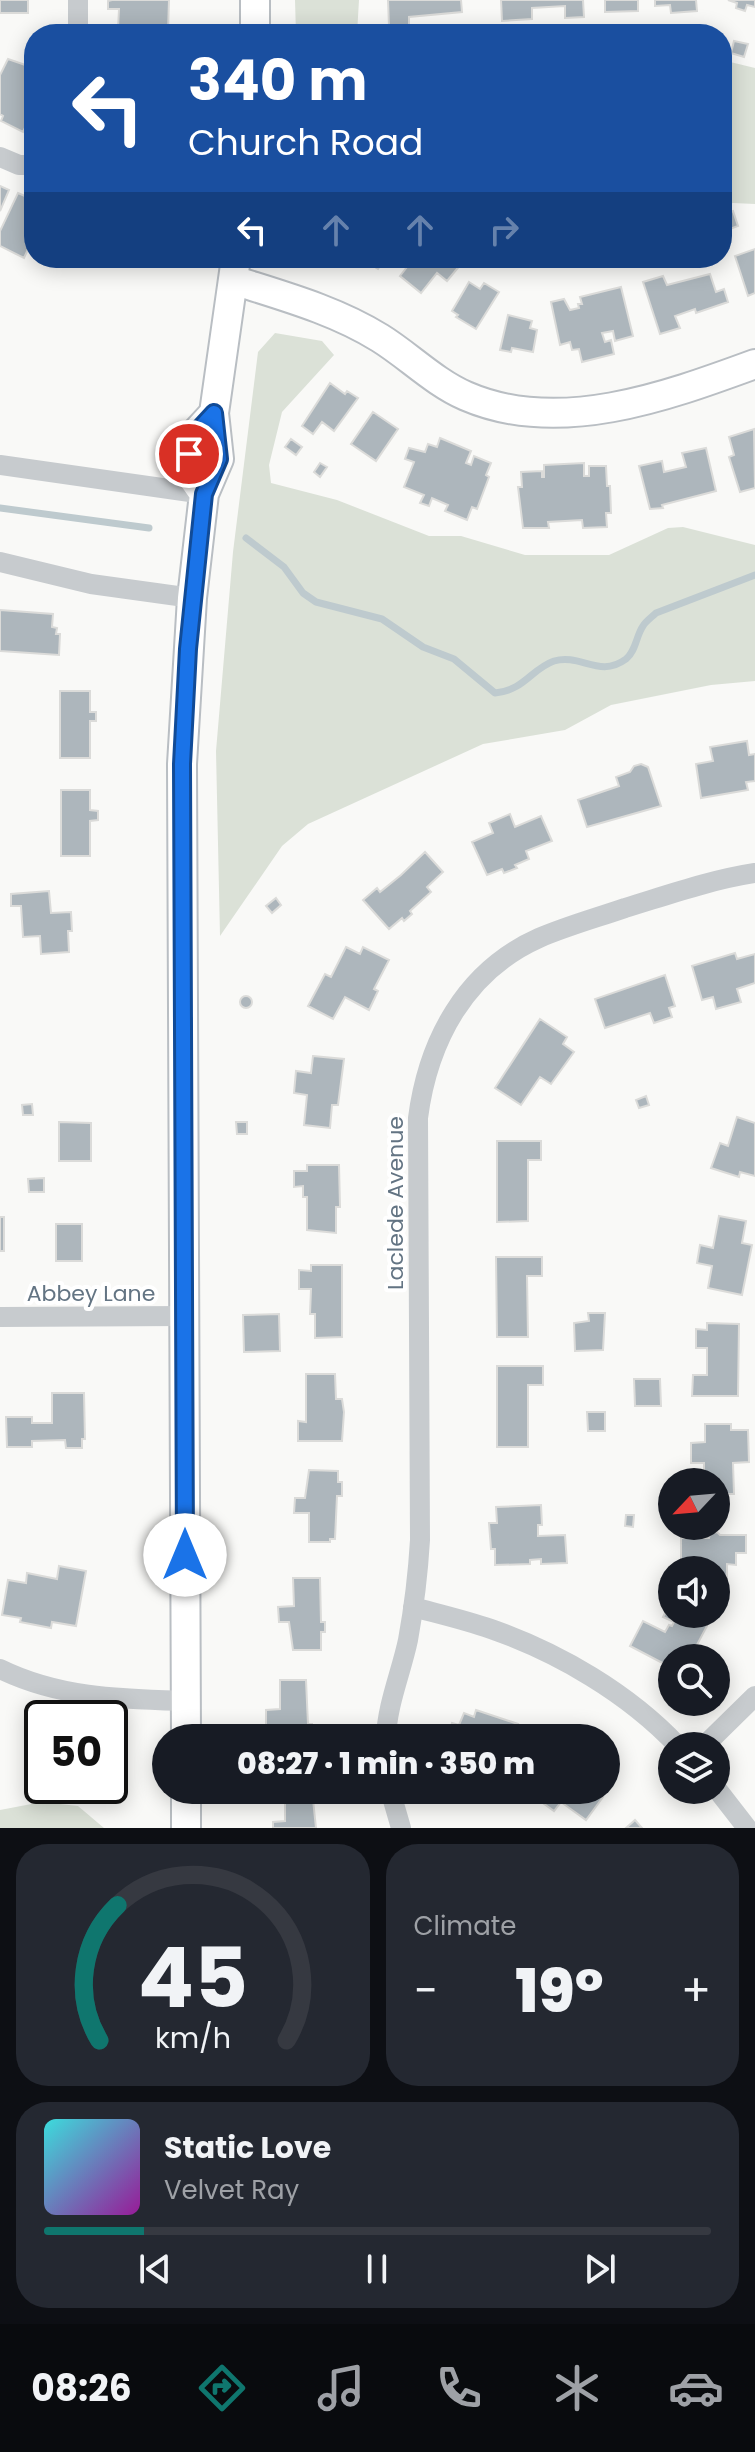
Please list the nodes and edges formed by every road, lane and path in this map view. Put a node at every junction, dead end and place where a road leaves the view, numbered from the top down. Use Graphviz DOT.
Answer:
graph roads {
  1 [pos="78,0"];
  2 [pos="255,0"];
  3 [pos="78,24"];
  4 [pos="255,24"];
  5 [pos="0,157"];
  6 [pos="24,165"];
  7 [pos="234,269"];
  8 [pos="755,364"];
  9 [pos="0,465"];
  10 [pos="204,494"];
  11 [pos="0,562"];
  12 [pos="192,598"];
  13 [pos="755,873"];
  14 [pos="183,1316"];
  15 [pos="0,1317"];
  16 [pos="413,1607"];
  17 [pos="0,1669"];
  18 [pos="755,1696"];
  19 [pos="186,1701"];
  20 [pos="186,1724"];
  21 [pos="386,1724"];
  22 [pos="662,1732"];
  23 [pos="718,1732"];
  24 [pos="186,1804"];
  25 [pos="394,1804"];
  26 [pos="728,1804"];
  27 [pos="186,1828"];
  28 [pos="401,1828"];
  29 [pos="747,1828"];
  1 -- 3 [label="street"];
  2 -- 4 [label="main road"];
  5 -- 6 [label="street"];
  7 -- 8 [label="main road"];
  7 -- 10 [label="main road"];
  9 -- 10 [label="street"];
  10 -- 12 [label="main road"];
  11 -- 12 [label="street"];
  12 -- 14 [label="main road"];
  13 -- 16 [label="street, Laclede Avenue"];
  14 -- 15 [label="street, Abbey Lane"];
  14 -- 19 [label="main road"];
  16 -- 21 [label="street, Laclede Avenue"];
  16 -- 22 [label="street"];
  17 -- 19 [label="street"];
  18 -- 23 [label="street"];
  19 -- 20 [label="main road"];
  24 -- 27 [label="main road"];
  25 -- 28 [label="street"];
  26 -- 29 [label="street"];
}
